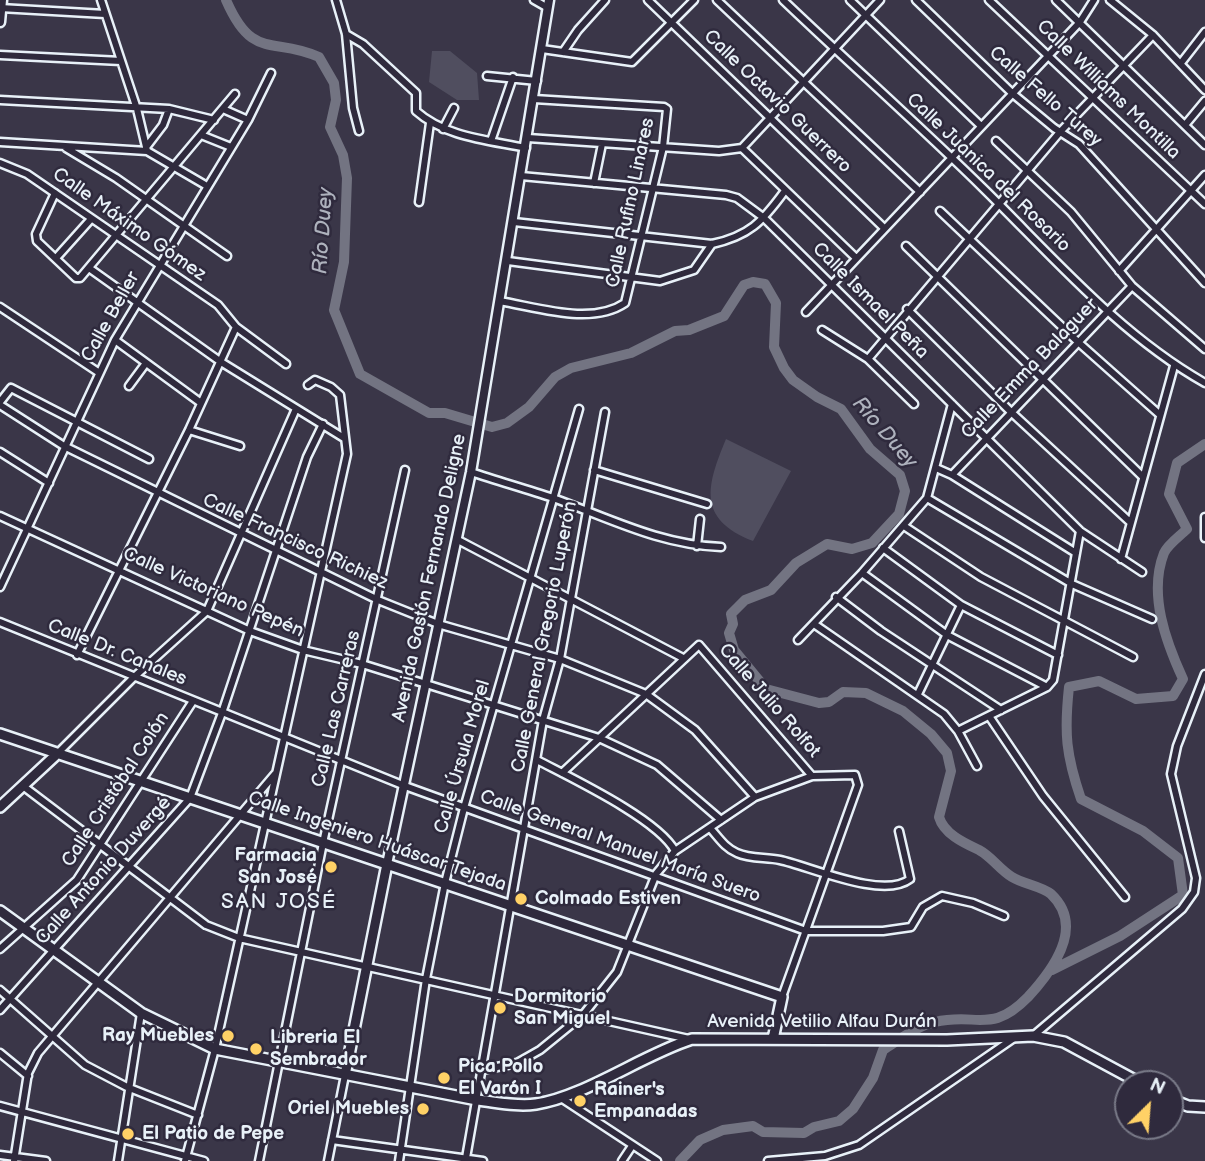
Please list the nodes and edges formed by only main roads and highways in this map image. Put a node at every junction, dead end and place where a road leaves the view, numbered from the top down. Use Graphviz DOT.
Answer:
graph roads {
  1 [pos="0,734"];
  2 [pos="57,754"];
  3 [pos="0,807"];
  4 [pos="387,864"];
  5 [pos="0,911"];
  6 [pos="773,1040"];
  7 [pos="1116,1070"];
  8 [pos="345,1074"];
  9 [pos="1184,1104"];
  10 [pos="1205,1107"];
  1 -- 2 [label="main road, Calle Ingeniero Huáscar Tejada"];
  2 -- 3 [label="main road"];
  2 -- 4 [label="main road, Calle Ingeniero Huáscar Tejada"];
  4 -- 6 [label="main road, Calle Ingeniero Huáscar Tejada"];
  4 -- 8 [label="main road, Avenida Gastón Fernando Deligne"];
  5 -- 8 [label="main road, Avenida Vetilio Alfau Durán"];
  6 -- 7 [label="main road, Avenida Vetilio Alfau Durán"];
  6 -- 8 [label="main road, Avenida Vetilio Alfau Durán"];
  9 -- 10 [label="main road"];
}
